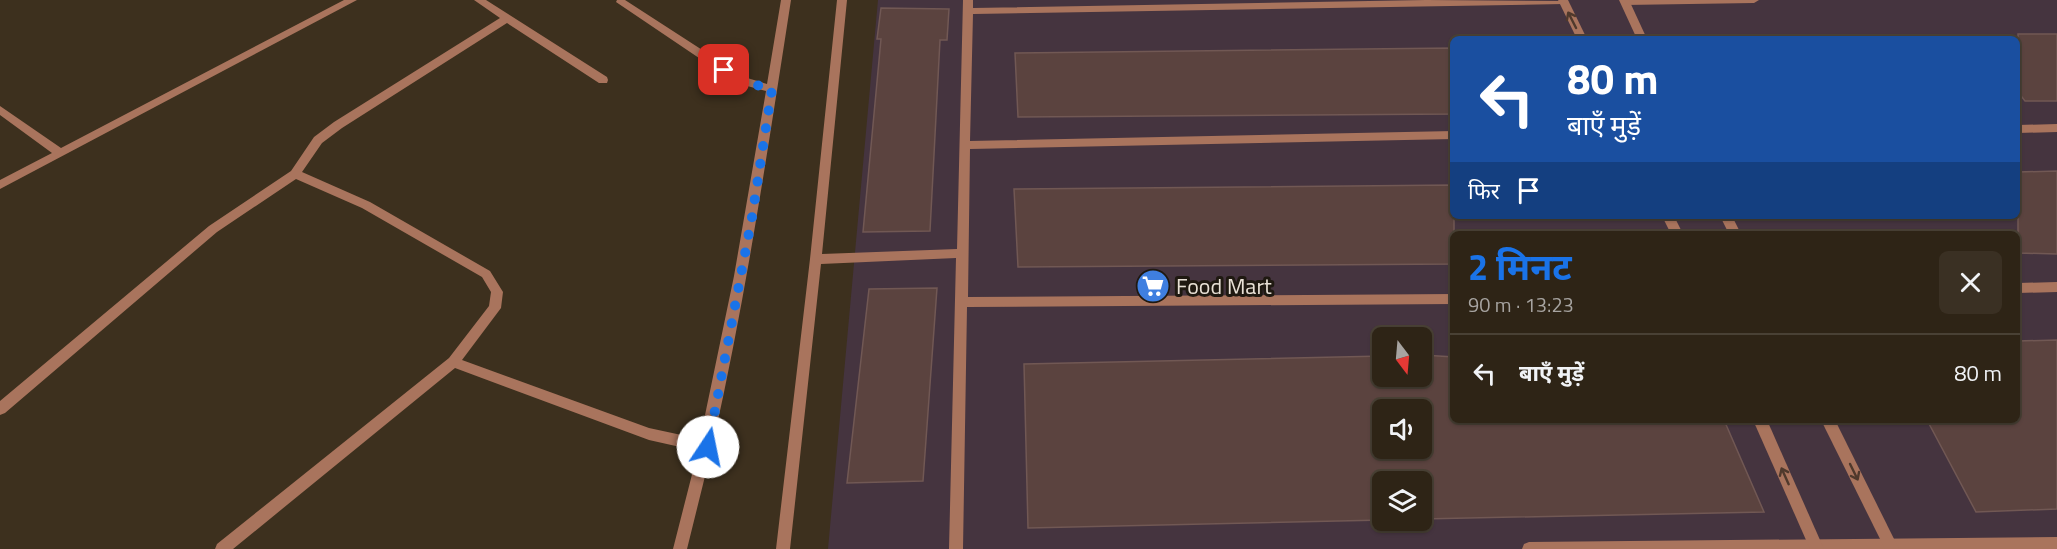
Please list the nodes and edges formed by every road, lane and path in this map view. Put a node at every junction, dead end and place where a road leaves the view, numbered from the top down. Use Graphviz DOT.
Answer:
graph roads {
  1 [pos="352,0"];
  2 [pos="479,0"];
  3 [pos="786,0"];
  4 [pos="842,0"];
  5 [pos="1754,0"];
  6 [pos="621,1"];
  7 [pos="1563,1"];
  8 [pos="1624,1"];
  9 [pos="1397,2"];
  10 [pos="1315,3"];
  11 [pos="968,5"];
  12 [pos="507,18"];
  13 [pos="1580,36"];
  14 [pos="1640,36"];
  15 [pos="603,80"];
  16 [pos="772,89"];
  17 [pos="0,110"];
  18 [pos="2057,128"];
  19 [pos="2020,129"];
  20 [pos="1450,135"];
  21 [pos="966,145"];
  22 [pos="58,152"];
  23 [pos="295,174"];
  24 [pos="0,185"];
  25 [pos="963,253"];
  26 [pos="816,259"];
  27 [pos="2020,288"];
  28 [pos="2057,288"];
  29 [pos="1450,299"];
  30 [pos="962,302"];
  31 [pos="453,362"];
  32 [pos="0,409"];
  33 [pos="1761,423"];
  34 [pos="1829,423"];
  35 [pos="708,447"];
  36 [pos="2057,544"];
  37 [pos="1817,548"];
  38 [pos="222,549"];
  39 [pos="680,549"];
  40 [pos="783,549"];
  41 [pos="956,549"];
  42 [pos="1529,549"];
  43 [pos="1892,549"];
  1 -- 22 [label="street"];
  2 -- 12 [label="street"];
  3 -- 16 [label="street"];
  4 -- 26 [label="street"];
  5 -- 8 [label="street"];
  6 -- 16 [label="street"];
  7 -- 9 [label="street"];
  13 -- 7 [label="street, one-way"];
  8 -- 14 [label="street"];
  9 -- 10 [label="street"];
  10 -- 11 [label="street"];
  11 -- 21 [label="street"];
  12 -- 15 [label="street"];
  12 -- 23 [label="street"];
  16 -- 35 [label="street"];
  17 -- 22 [label="street"];
  18 -- 19 [label="street"];
  20 -- 21 [label="street"];
  21 -- 25 [label="street"];
  22 -- 24 [label="street"];
  23 -- 31 [label="street"];
  23 -- 32 [label="street"];
  25 -- 26 [label="street"];
  25 -- 30 [label="street"];
  26 -- 40 [label="street"];
  27 -- 28 [label="street"];
  29 -- 30 [label="street"];
  30 -- 41 [label="street"];
  31 -- 35 [label="street"];
  31 -- 38 [label="street"];
  37 -- 33 [label="street, one-way"];
  34 -- 43 [label="street, one-way"];
  35 -- 39 [label="street"];
  36 -- 43 [label="street"];
  37 -- 42 [label="street"];
  37 -- 43 [label="street"];
}
